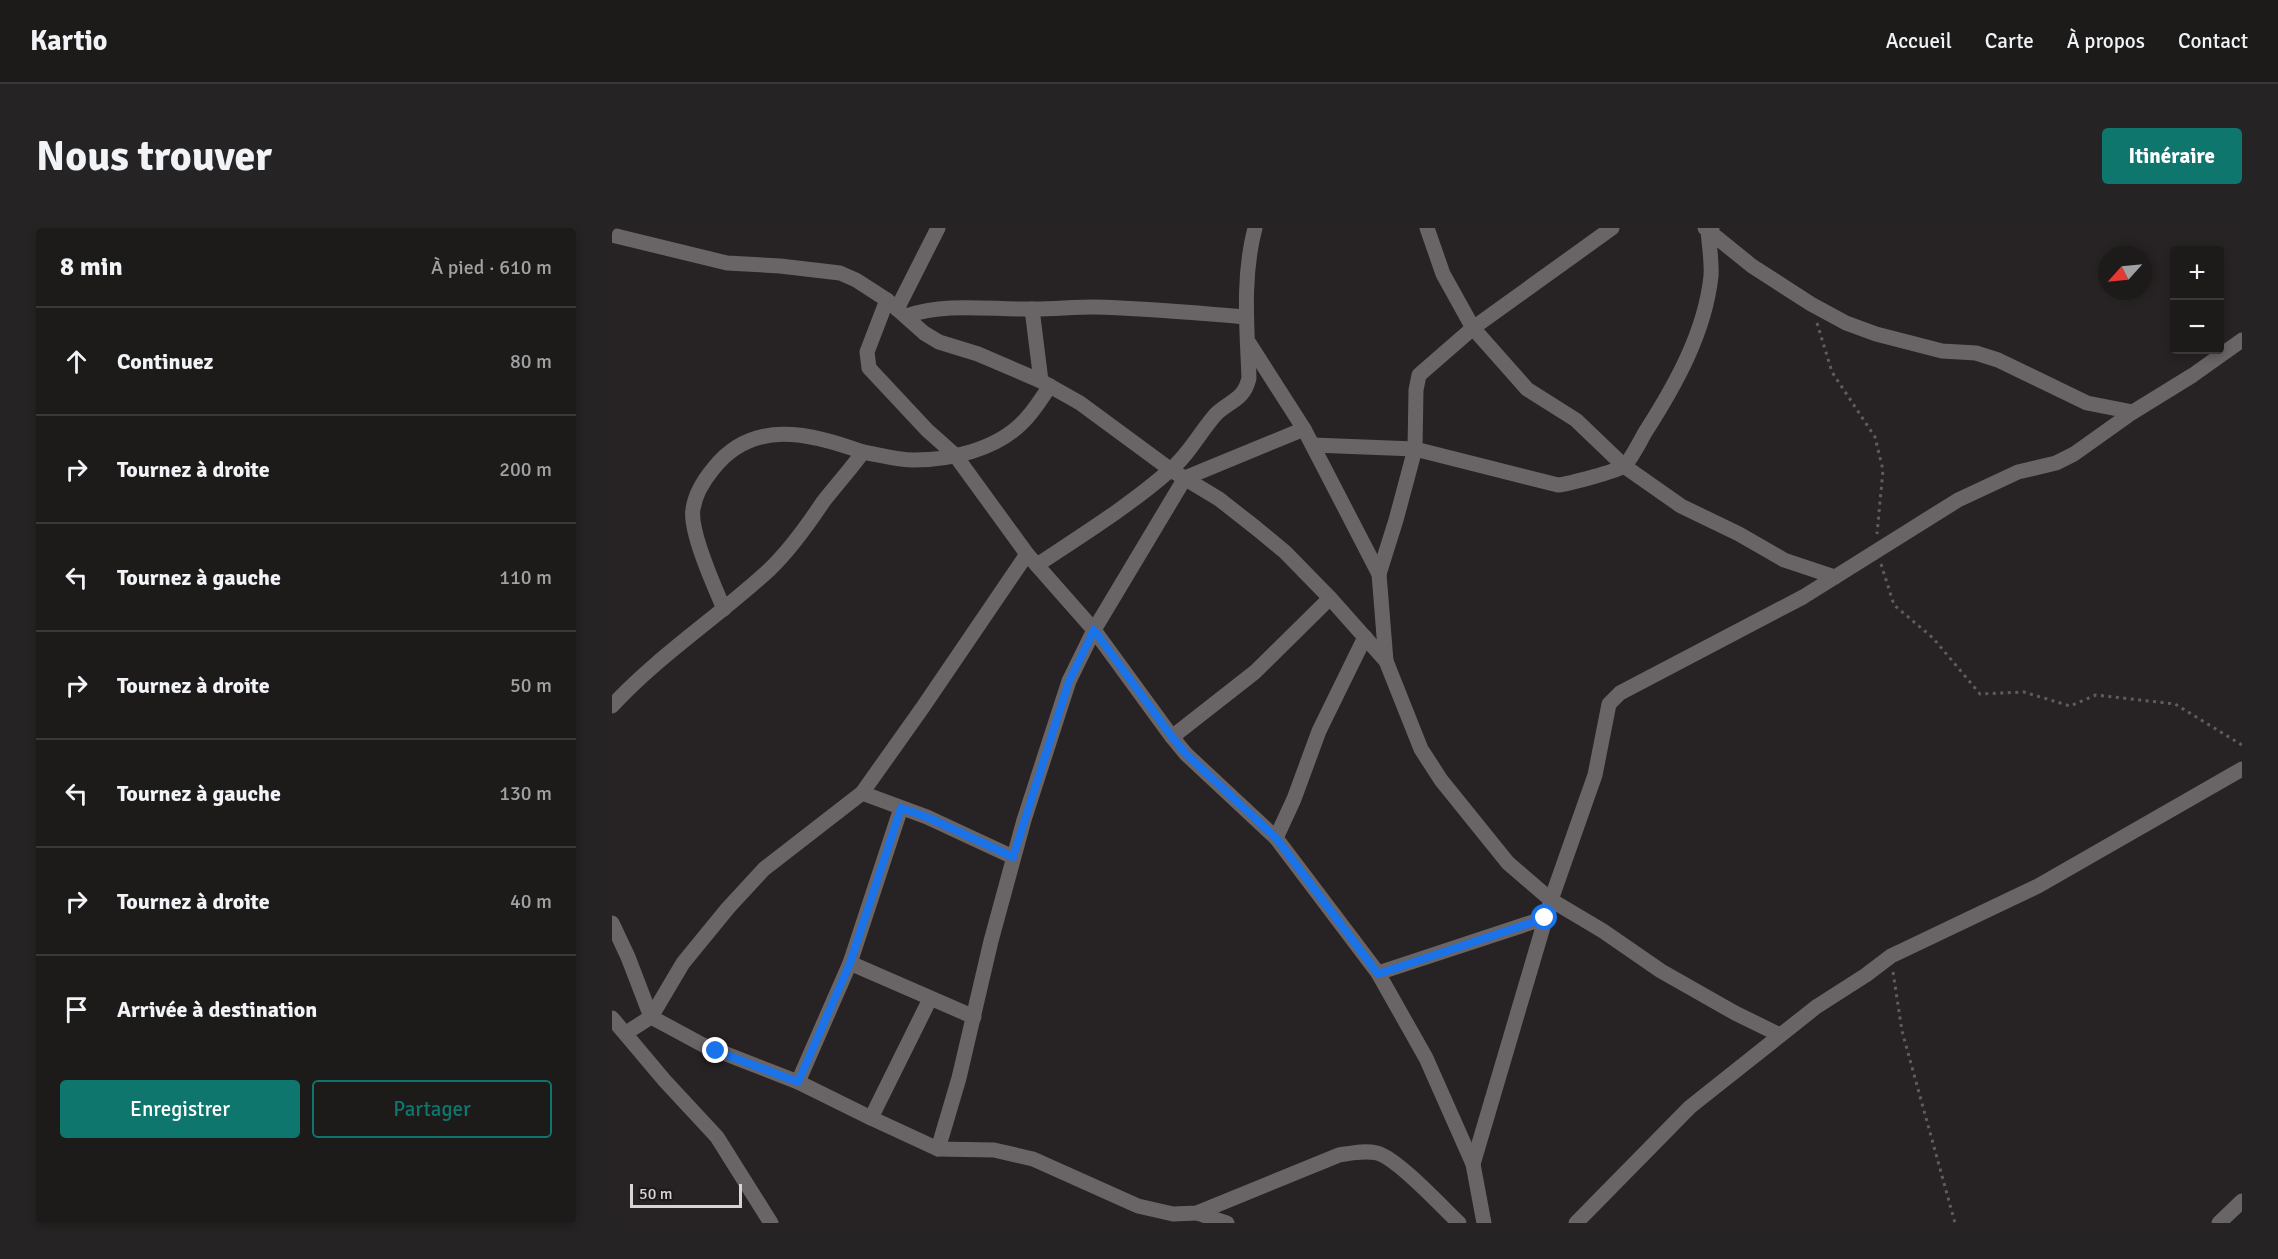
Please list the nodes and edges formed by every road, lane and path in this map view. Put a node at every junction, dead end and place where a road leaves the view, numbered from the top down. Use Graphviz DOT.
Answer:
graph roads {
  1 [pos="938,228"];
  2 [pos="1255,228"];
  3 [pos="1427,228"];
  4 [pos="1612,228"];
  5 [pos="1708,229"];
  6 [pos="612,235"];
  7 [pos="1811,304"];
  8 [pos="896,308"];
  9 [pos="1032,309"];
  10 [pos="1246,317"];
  11 [pos="1473,328"];
  12 [pos="2242,340"];
  13 [pos="1247,341"];
  14 [pos="1045,383"];
  15 [pos="2133,412"];
  16 [pos="1304,429"];
  17 [pos="1313,445"];
  18 [pos="1415,449"];
  19 [pos="863,452"];
  20 [pos="955,455"];
  21 [pos="1624,466"];
  22 [pos="1171,470"];
  23 [pos="1185,478"];
  24 [pos="1877,552"];
  25 [pos="1032,560"];
  26 [pos="1379,573"];
  27 [pos="1835,577"];
  28 [pos="1330,598"];
  29 [pos="724,609"];
  30 [pos="1094,630"];
  31 [pos="1365,637"];
  32 [pos="1386,661"];
  33 [pos="612,706"];
  34 [pos="1172,737"];
  35 [pos="2242,746"];
  36 [pos="2242,769"];
  37 [pos="862,793"];
  38 [pos="901,808"];
  39 [pos="1276,838"];
  40 [pos="1013,857"];
  41 [pos="1551,900"];
  42 [pos="1545,918"];
  43 [pos="612,923"];
  44 [pos="1891,956"];
  45 [pos="850,963"];
  46 [pos="1378,974"];
  47 [pos="930,999"];
  48 [pos="651,1017"];
  49 [pos="974,1017"];
  50 [pos="612,1018"];
  51 [pos="626,1033"];
  52 [pos="1780,1035"];
  53 [pos="798,1082"];
  54 [pos="871,1119"];
  55 [pos="938,1149"];
  56 [pos="1473,1164"];
  57 [pos="2242,1201"];
  58 [pos="1197,1213"];
  59 [pos="771,1223"];
  60 [pos="1227,1223"];
  61 [pos="1459,1223"];
  62 [pos="1484,1223"];
  63 [pos="1576,1223"];
  64 [pos="1955,1223"];
  65 [pos="2218,1223"];
  1 -- 8 [label="street"];
  2 -- 10 [label="street"];
  3 -- 11 [label="street"];
  4 -- 11 [label="street"];
  5 -- 7 [label="street"];
  5 -- 21 [label="street"];
  6 -- 8 [label="street"];
  7 -- 15 [label="street"];
  7 -- 24 [label="path"];
  8 -- 9 [label="street"];
  8 -- 14 [label="street"];
  8 -- 20 [label="street"];
  9 -- 10 [label="street"];
  9 -- 14 [label="street"];
  10 -- 13 [label="street"];
  11 -- 18 [label="street"];
  11 -- 21 [label="street"];
  12 -- 15 [label="street"];
  13 -- 16 [label="street"];
  13 -- 22 [label="street"];
  14 -- 20 [label="street"];
  14 -- 22 [label="street"];
  15 -- 24 [label="street"];
  16 -- 17 [label="street"];
  16 -- 23 [label="street"];
  17 -- 18 [label="street"];
  17 -- 26 [label="street"];
  18 -- 21 [label="street"];
  18 -- 26 [label="street"];
  19 -- 20 [label="street"];
  19 -- 29 [label="street"];
  19 -- 29 [label="street"];
  20 -- 25 [label="street"];
  21 -- 27 [label="street"];
  22 -- 23 [label="street"];
  22 -- 25 [label="street"];
  23 -- 28 [label="street"];
  23 -- 30 [label="street"];
  24 -- 27 [label="street"];
  24 -- 35 [label="path"];
  25 -- 30 [label="street"];
  25 -- 37 [label="street"];
  26 -- 32 [label="street"];
  27 -- 41 [label="street"];
  28 -- 31 [label="street"];
  28 -- 34 [label="street"];
  29 -- 33 [label="street"];
  30 -- 34 [label="street"];
  30 -- 40 [label="street"];
  31 -- 32 [label="street"];
  31 -- 39 [label="street"];
  32 -- 41 [label="street"];
  34 -- 39 [label="street"];
  36 -- 44 [label="street"];
  37 -- 38 [label="street"];
  37 -- 48 [label="street"];
  38 -- 40 [label="street"];
  38 -- 45 [label="street"];
  39 -- 46 [label="street"];
  40 -- 49 [label="street"];
  41 -- 42 [label="street"];
  41 -- 52 [label="street"];
  42 -- 46 [label="street"];
  42 -- 56 [label="street"];
  43 -- 48 [label="street"];
  44 -- 52 [label="street"];
  44 -- 64 [label="path"];
  45 -- 47 [label="street"];
  45 -- 53 [label="street"];
  46 -- 56 [label="street"];
  47 -- 49 [label="street"];
  47 -- 54 [label="street"];
  48 -- 51 [label="street"];
  48 -- 53 [label="street"];
  49 -- 55 [label="street"];
  50 -- 51 [label="street"];
  51 -- 59 [label="street"];
  52 -- 63 [label="street"];
  53 -- 54 [label="street"];
  54 -- 55 [label="street"];
  55 -- 58 [label="street"];
  56 -- 62 [label="street"];
  57 -- 65 [label="street"];
  58 -- 60 [label="street"];
  58 -- 61 [label="street"];
}
